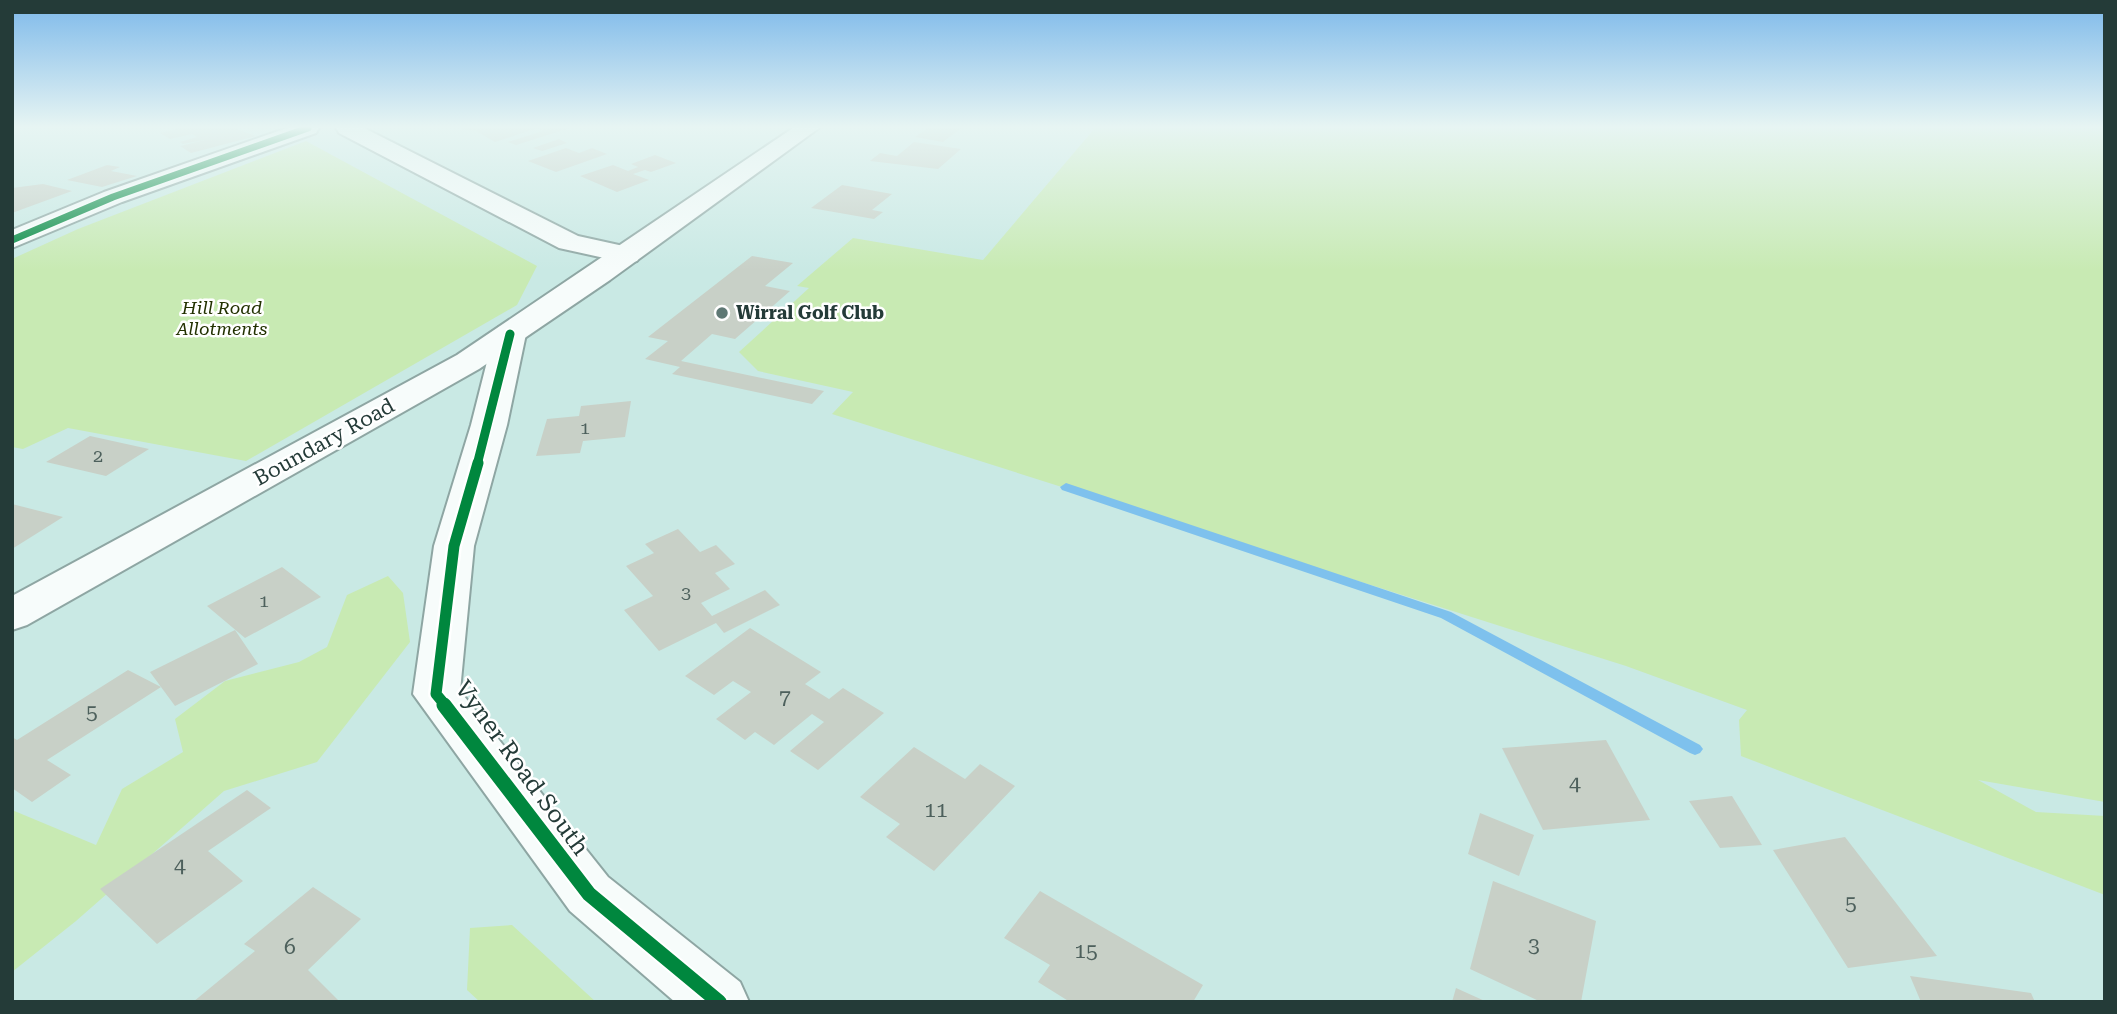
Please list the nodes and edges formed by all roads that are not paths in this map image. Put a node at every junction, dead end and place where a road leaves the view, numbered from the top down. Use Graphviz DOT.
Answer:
graph roads {
  1 [pos="174,175"];
  2 [pos="439,175"];
  3 [pos="741,175"];
  4 [pos="12,240"];
  5 [pos="627,255"];
  6 [pos="510,334"];
  7 [pos="12,615"];
  8 [pos="719,1002"];
  1 -- 4 [label="street"];
  2 -- 5 [label="street"];
  3 -- 5 [label="street, Boundary Road"];
  5 -- 6 [label="street, Boundary Road"];
  6 -- 7 [label="street, Boundary Road"];
  6 -- 8 [label="street, Vyner Road South"];
}
